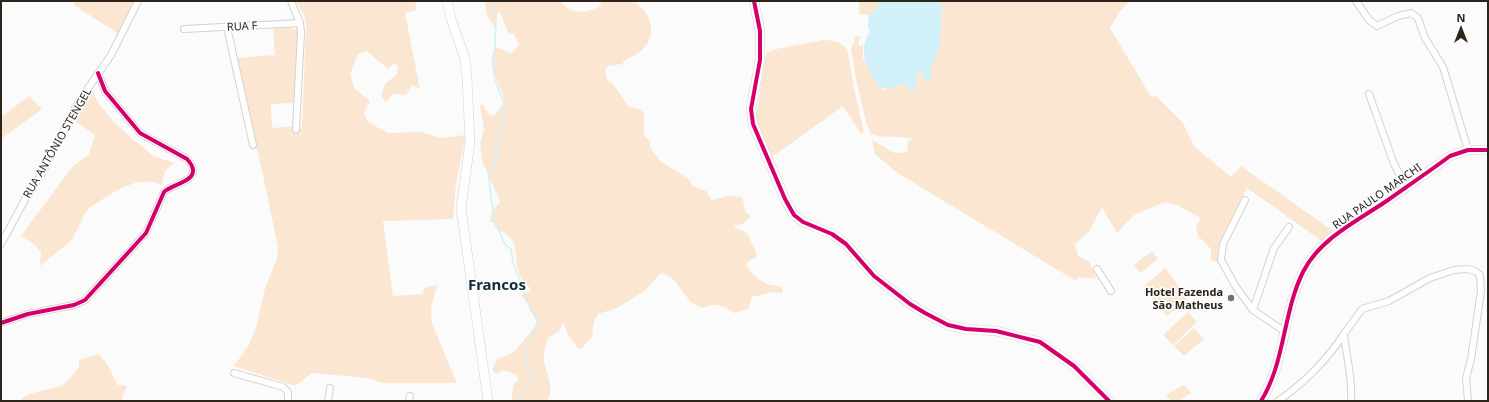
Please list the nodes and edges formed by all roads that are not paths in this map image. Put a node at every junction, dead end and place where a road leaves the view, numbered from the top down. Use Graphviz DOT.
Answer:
graph roads {
  1 [pos="138,1"];
  2 [pos="291,1"];
  3 [pos="447,1"];
  4 [pos="754,1"];
  5 [pos="1356,1"];
  6 [pos="300,23"];
  7 [pos="227,27"];
  8 [pos="184,29"];
  9 [pos="98,73"];
  10 [pos="1369,94"];
  11 [pos="296,129"];
  12 [pos="253,145"];
  13 [pos="1468,150"];
  14 [pos="1488,150"];
  15 [pos="1406,186"];
  16 [pos="1245,200"];
  17 [pos="1289,227"];
  18 [pos="1,244"];
  19 [pos="1097,269"];
  20 [pos="1111,290"];
  21 [pos="1253,310"];
  22 [pos="1,323"];
  23 [pos="1284,331"];
  24 [pos="1344,334"];
  25 [pos="234,372"];
  26 [pos="330,388"];
  27 [pos="288,401"];
  28 [pos="328,401"];
  29 [pos="488,401"];
  30 [pos="1109,401"];
  31 [pos="1261,401"];
  32 [pos="1278,401"];
  33 [pos="1351,401"];
  34 [pos="1468,401"];
  1 -- 9 [label="street, RUA ANTÔNIO STENGEL"];
  2 -- 6 [label="street"];
  3 -- 29 [label="street"];
  4 -- 30 [label="street"];
  5 -- 13 [label="street"];
  6 -- 7 [label="street, RUA F"];
  6 -- 11 [label="street"];
  7 -- 8 [label="street, RUA F"];
  7 -- 12 [label="street"];
  9 -- 18 [label="street, RUA ANTÔNIO STENGEL"];
  9 -- 22 [label="street"];
  10 -- 15 [label="street"];
  13 -- 14 [label="street, RUA PAULO MARCHI"];
  13 -- 15 [label="street, RUA PAULO MARCHI"];
  15 -- 23 [label="street, RUA PAULO MARCHI"];
  16 -- 21 [label="street"];
  17 -- 21 [label="street"];
  19 -- 20 [label="street"];
  21 -- 23 [label="street"];
  23 -- 31 [label="street, RUA PAULO MARCHI"];
  24 -- 32 [label="street"];
  24 -- 33 [label="street"];
  24 -- 34 [label="street"];
  25 -- 27 [label="street"];
  26 -- 28 [label="street"];
}
